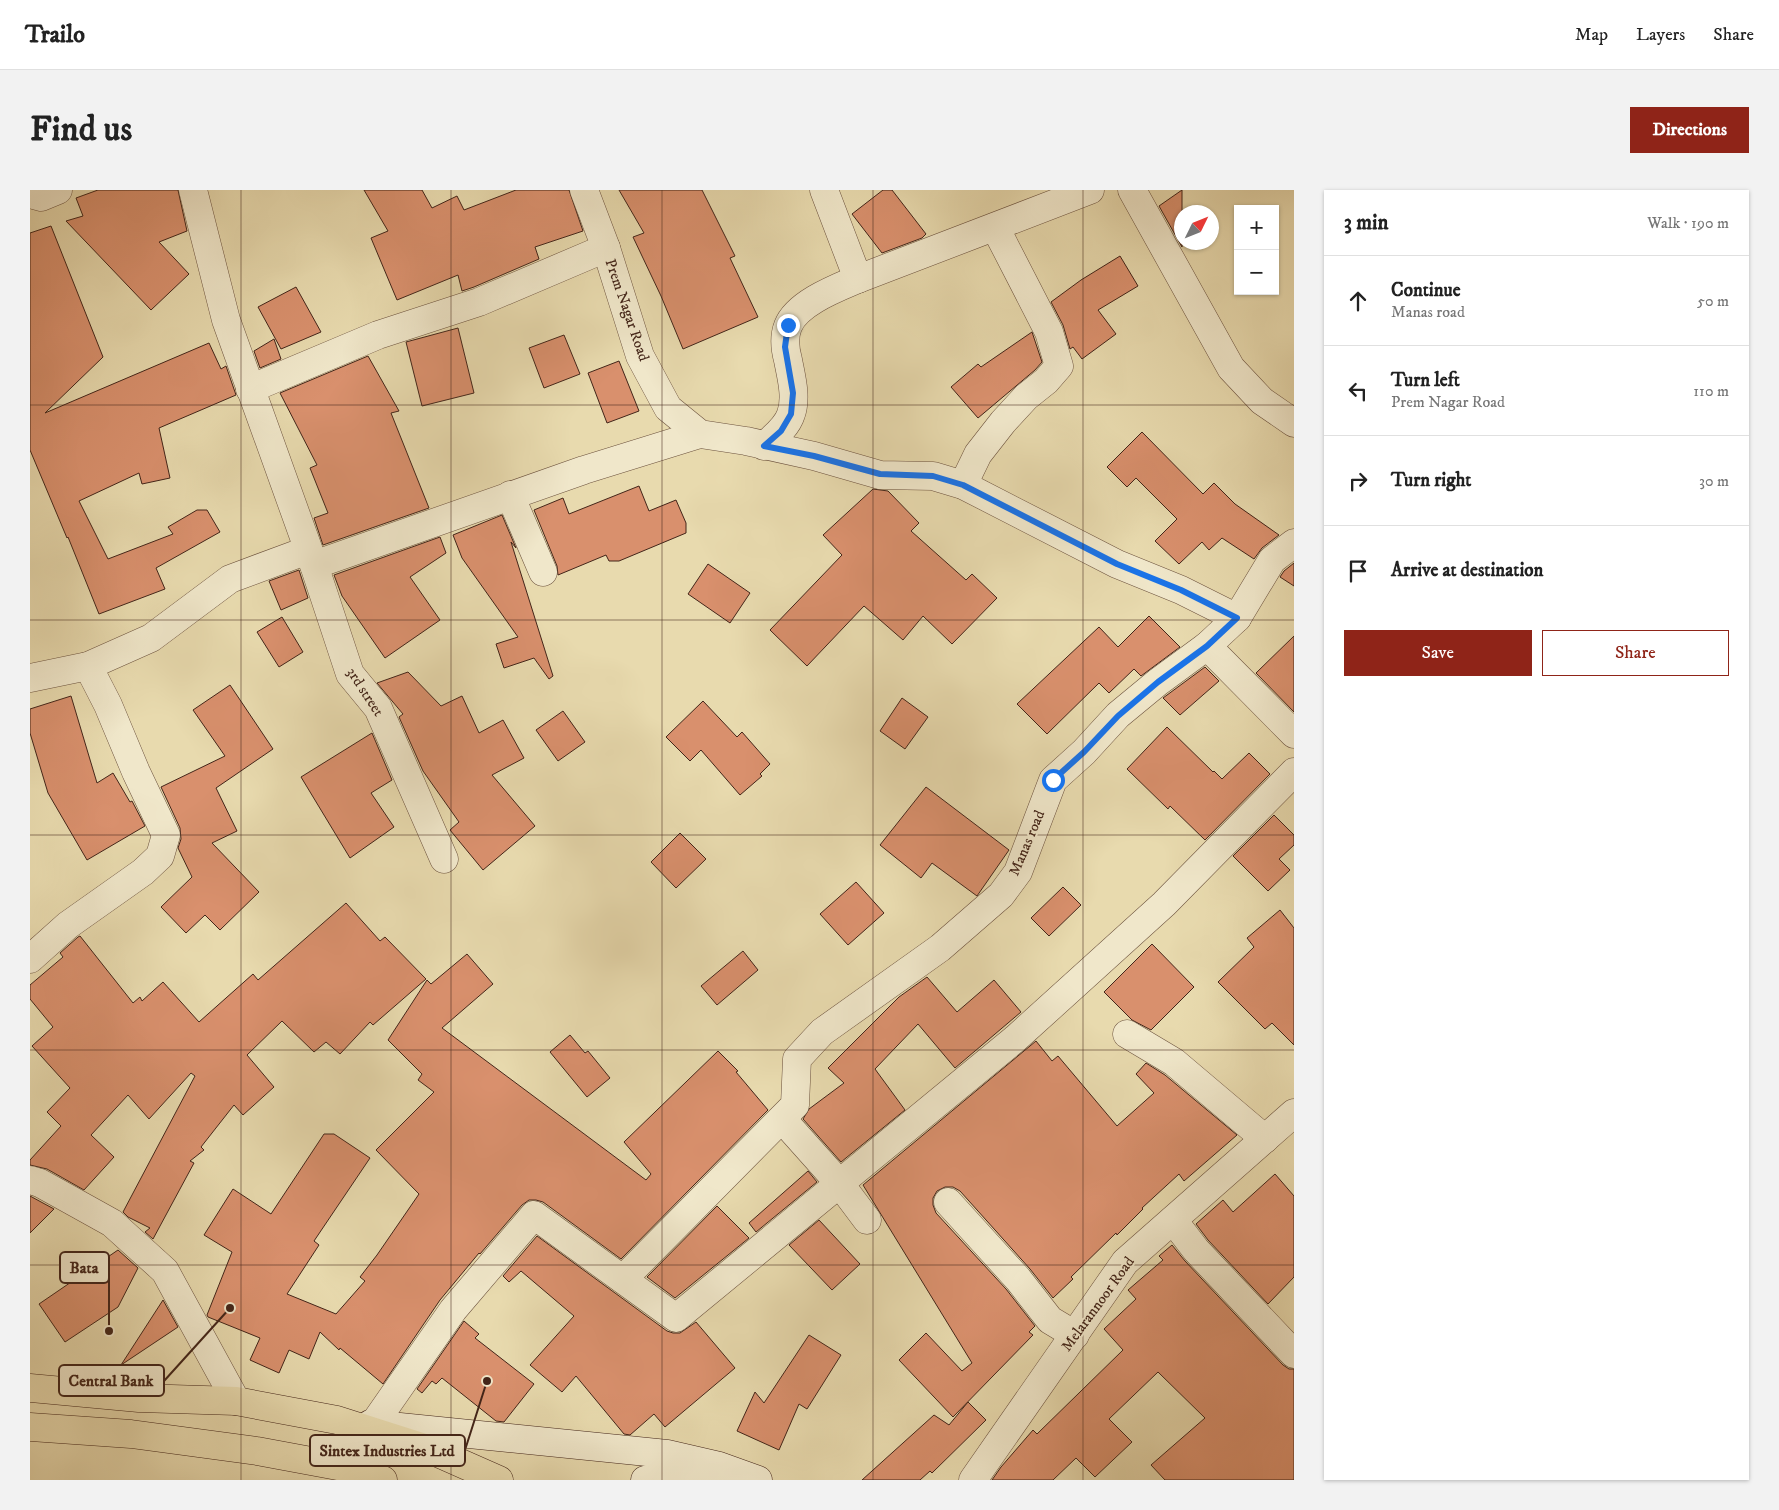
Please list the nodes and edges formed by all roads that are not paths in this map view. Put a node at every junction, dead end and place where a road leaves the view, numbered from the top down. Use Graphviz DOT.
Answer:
graph roads {
  1 [pos="58,190"];
  2 [pos="193,190"];
  3 [pos="584,190"];
  4 [pos="824,190"];
  5 [pos="1090,190"];
  6 [pos="1132,190"];
  7 [pos="30,194"];
  8 [pos="995,227"];
  9 [pos="606,248"];
  10 [pos="858,279"];
  11 [pos="250,389"];
  12 [pos="1294,423"];
  13 [pos="700,434"];
  14 [pos="764,446"];
  15 [pos="963,485"];
  16 [pos="510,495"];
  17 [pos="1294,543"];
  18 [pos="311,558"];
  19 [pos="543,572"];
  20 [pos="1237,618"];
  21 [pos="1207,646"];
  22 [pos="88,666"];
  23 [pos="30,678"];
  24 [pos="1294,734"];
  25 [pos="1294,772"];
  26 [pos="444,859"];
  27 [pos="30,959"];
  28 [pos="1128,1034"];
  29 [pos="1294,1113"];
  30 [pos="782,1119"];
  31 [pos="1265,1139"];
  32 [pos="30,1180"];
  33 [pos="840,1184"];
  34 [pos="948,1202"];
  35 [pos="867,1220"];
  36 [pos="1173,1220"];
  37 [pos="623,1279"];
  38 [pos="1075,1335"];
  39 [pos="1294,1354"];
  40 [pos="30,1388"];
  41 [pos="236,1401"];
  42 [pos="337,1420"];
  43 [pos="373,1424"];
  44 [pos="30,1427"];
  45 [pos="747,1476"];
  46 [pos="383,1480"];
  47 [pos="499,1480"];
  48 [pos="645,1480"];
  49 [pos="974,1480"];
  1 -- 7 [label="street"];
  2 -- 11 [label="street, 3rd street"];
  3 -- 9 [label="street, Prem Nagar Road"];
  4 -- 10 [label="street"];
  5 -- 8 [label="street"];
  6 -- 12 [label="street"];
  8 -- 10 [label="street"];
  8 -- 15 [label="street"];
  9 -- 11 [label="street"];
  9 -- 13 [label="street, Prem Nagar Road"];
  10 -- 14 [label="street"];
  11 -- 18 [label="street, 3rd street"];
  13 -- 14 [label="street"];
  13 -- 16 [label="street"];
  14 -- 15 [label="street"];
  15 -- 20 [label="street"];
  16 -- 18 [label="street"];
  16 -- 19 [label="street"];
  17 -- 20 [label="street"];
  18 -- 22 [label="street"];
  18 -- 26 [label="street, 3rd street"];
  20 -- 21 [label="street, Manas road"];
  21 -- 24 [label="street"];
  21 -- 30 [label="street, Manas road"];
  22 -- 23 [label="street"];
  22 -- 27 [label="street"];
  25 -- 33 [label="street"];
  28 -- 31 [label="street"];
  29 -- 31 [label="street, Melarannoor Road"];
  30 -- 33 [label="street"];
  30 -- 37 [label="street, Manas road"];
  31 -- 36 [label="street, Melarannoor Road"];
  32 -- 41 [label="street"];
  33 -- 35 [label="street"];
  33 -- 37 [label="street"];
  34 -- 38 [label="street"];
  36 -- 38 [label="street, Melarannoor Road"];
  36 -- 39 [label="street"];
  37 -- 43 [label="street"];
  38 -- 49 [label="street, Melarannoor Road"];
  40 -- 41 [label="main road"];
  41 -- 42 [label="main road"];
  42 -- 43 [label="street"];
  42 -- 47 [label="main road"];
  43 -- 45 [label="street"];
  44 -- 46 [label="main road"];
  45 -- 48 [label="street"];
}
